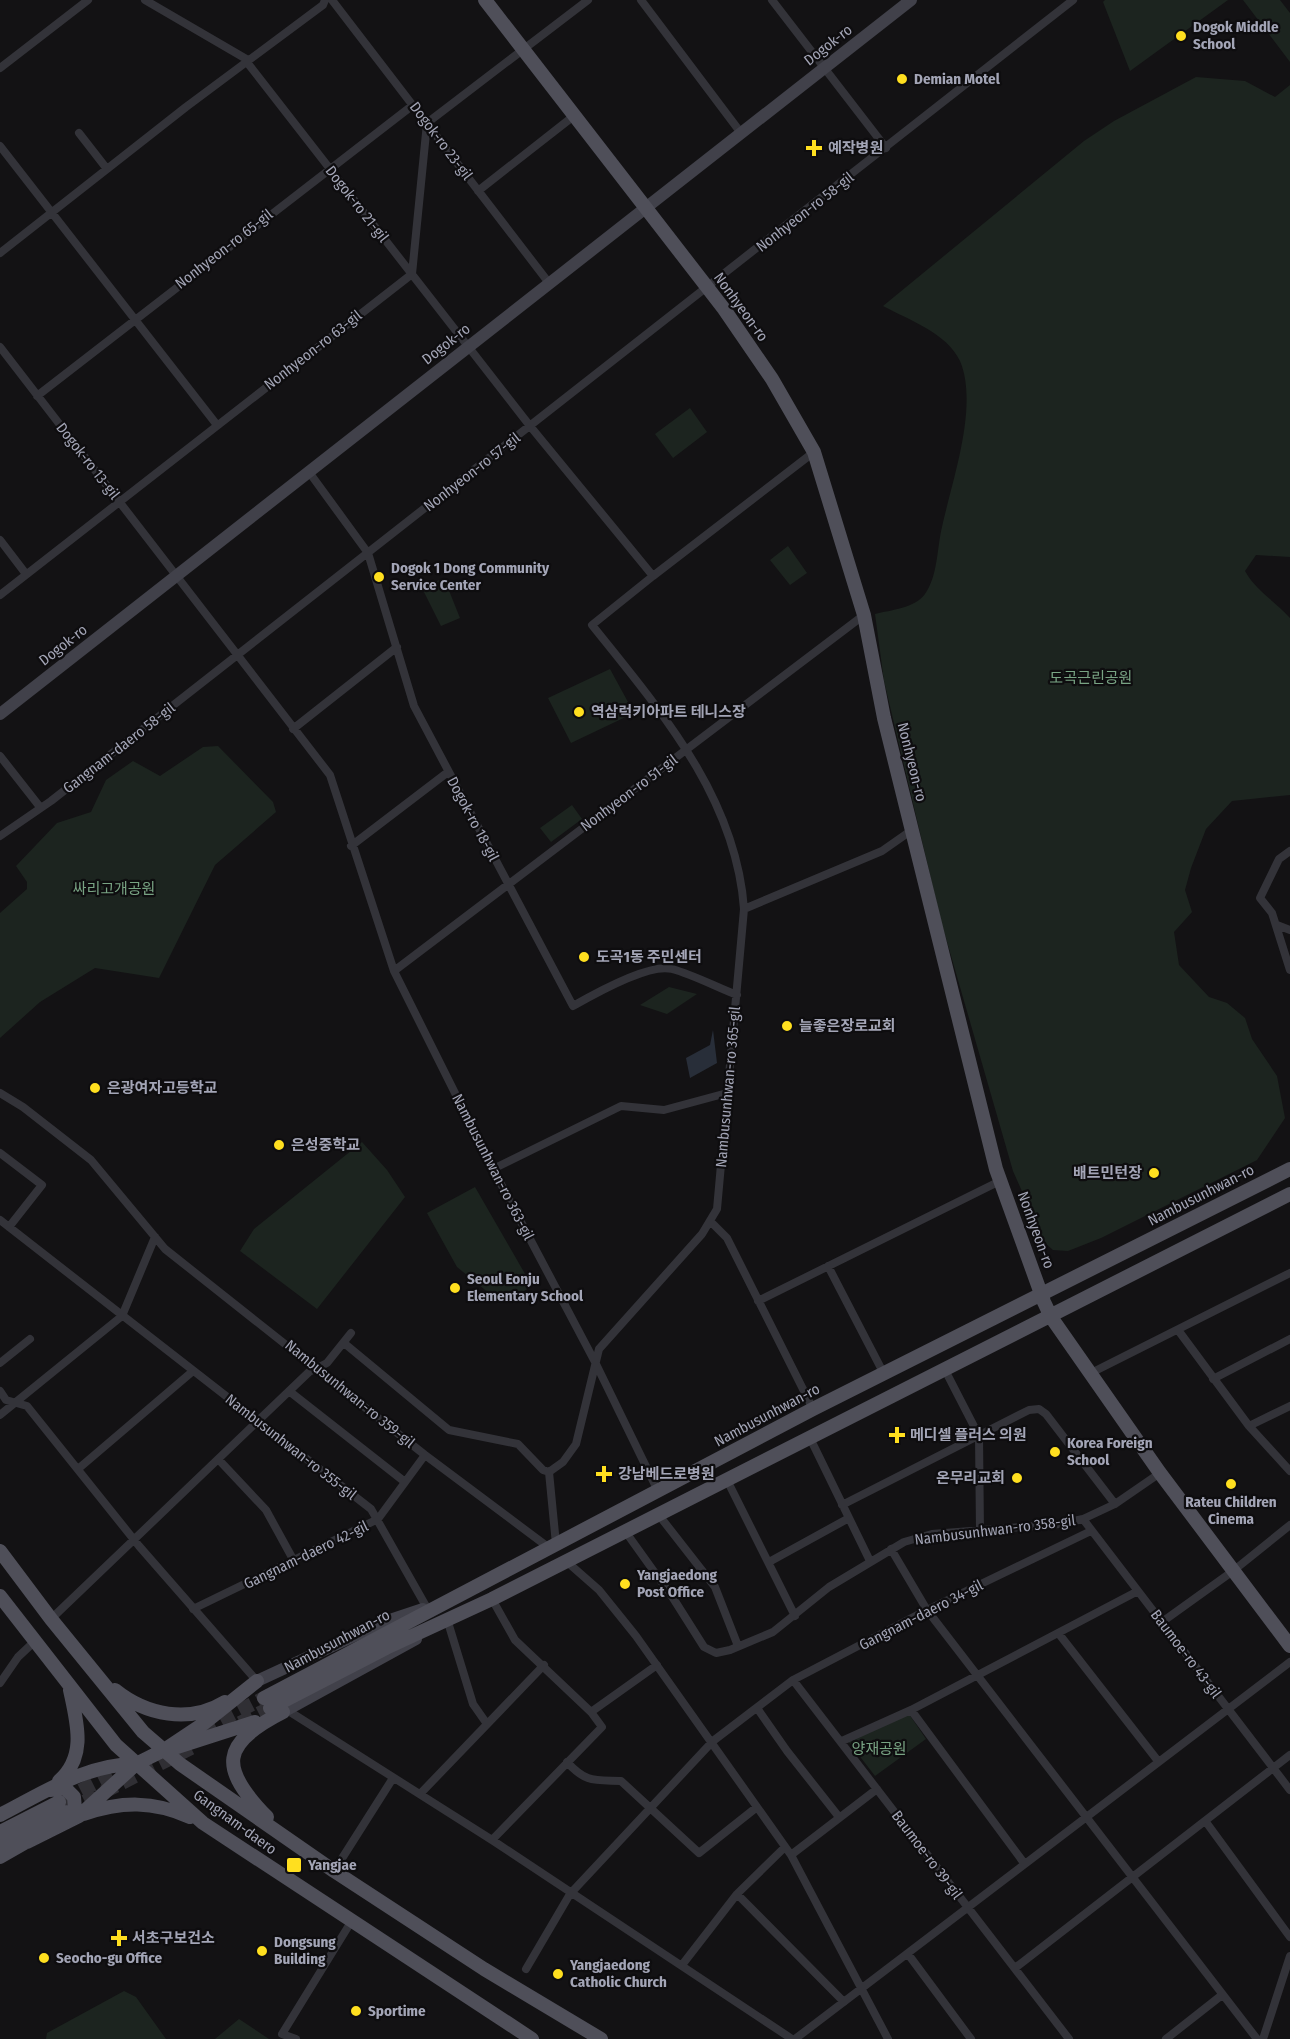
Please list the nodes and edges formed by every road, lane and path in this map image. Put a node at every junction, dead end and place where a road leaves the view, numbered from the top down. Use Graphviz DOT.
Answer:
graph roads {
  1 [pos="88,0"];
  2 [pos="145,0"];
  3 [pos="325,0"];
  4 [pos="332,0"];
  5 [pos="485,0"];
  6 [pos="588,0"];
  7 [pos="641,0"];
  8 [pos="772,0"];
  9 [pos="911,0"];
  10 [pos="1073,0"];
  11 [pos="522,48"];
  12 [pos="247,60"];
  13 [pos="824,67"];
  14 [pos="0,68"];
  15 [pos="413,105"];
  16 [pos="575,114"];
  17 [pos="427,123"];
  18 [pos="741,133"];
  19 [pos="79,134"];
  20 [pos="0,146"];
  21 [pos="886,147"];
  22 [pos="329,168"];
  23 [pos="107,169"];
  24 [pos="478,191"];
  25 [pos="647,207"];
  26 [pos="52,212"];
  27 [pos="0,253"];
  28 [pos="412,274"];
  29 [pos="549,283"];
  30 [pos="706,286"];
  31 [pos="136,318"];
  32 [pos="468,346"];
  33 [pos="0,347"];
  34 [pos="37,396"];
  35 [pos="217,425"];
  36 [pos="530,426"];
  37 [pos="814,452"];
  38 [pos="309,472"];
  39 [pos="119,500"];
  40 [pos="0,540"];
  41 [pos="368,554"];
  42 [pos="26,574"];
  43 [pos="177,574"];
  44 [pos="653,576"];
  45 [pos="0,595"];
  46 [pos="864,615"];
  47 [pos="397,648"];
  48 [pos="236,656"];
  49 [pos="0,714"];
  50 [pos="293,729"];
  51 [pos="687,749"];
  52 [pos="0,756"];
  53 [pos="448,772"];
  54 [pos="40,807"];
  55 [pos="912,830"];
  56 [pos="0,836"];
  57 [pos="351,846"];
  58 [pos="1290,851"];
  59 [pos="508,885"];
  60 [pos="744,909"];
  61 [pos="1277,925"];
  62 [pos="1290,930"];
  63 [pos="1290,970"];
  64 [pos="394,972"];
  65 [pos="736,995"];
  66 [pos="727,1093"];
  67 [pos="1,1095"];
  68 [pos="0,1153"];
  69 [pos="493,1169"];
  70 [pos="1290,1169"];
  71 [pos="1000,1181"];
  72 [pos="1290,1194"];
  73 [pos="0,1220"];
  74 [pos="711,1222"];
  75 [pos="9,1227"];
  76 [pos="155,1238"];
  77 [pos="828,1266"];
  78 [pos="1290,1273"];
  79 [pos="1041,1292"];
  80 [pos="758,1300"];
  81 [pos="122,1316"];
  82 [pos="1051,1317"];
  83 [pos="1178,1330"];
  84 [pos="351,1333"];
  85 [pos="30,1340"];
  86 [pos="1290,1340"];
  87 [pos="344,1343"];
  88 [pos="595,1362"];
  89 [pos="0,1364"];
  90 [pos="317,1367"];
  91 [pos="945,1370"];
  92 [pos="193,1371"];
  93 [pos="1091,1373"];
  94 [pos="884,1374"];
  95 [pos="1213,1379"];
  96 [pos="0,1391"];
  97 [pos="289,1391"];
  98 [pos="18,1402"];
  99 [pos="1290,1406"];
  100 [pos="813,1409"];
  101 [pos="0,1415"];
  102 [pos="258,1422"];
  103 [pos="1249,1426"];
  104 [pos="979,1436"];
  105 [pos="810,1438"];
  106 [pos="425,1455"];
  107 [pos="219,1460"];
  108 [pos="78,1469"];
  109 [pos="1290,1471"];
  110 [pos="549,1472"];
  111 [pos="1160,1473"];
  112 [pos="727,1480"];
  113 [pos="405,1482"];
  114 [pos="658,1491"];
  115 [pos="1115,1504"];
  116 [pos="842,1505"];
  117 [pos="658,1514"];
  118 [pos="849,1518"];
  119 [pos="378,1519"];
  120 [pos="1083,1519"];
  121 [pos="1290,1525"];
  122 [pos="980,1531"];
  123 [pos="1091,1531"];
  124 [pos="625,1532"];
  125 [pos="134,1537"];
  126 [pos="552,1545"];
  127 [pos="891,1549"];
  128 [pos="0,1551"];
  129 [pos="566,1561"];
  130 [pos="870,1561"];
  131 [pos="294,1562"];
  132 [pos="769,1562"];
  133 [pos="1233,1571"];
  134 [pos="1138,1591"];
  135 [pos="0,1596"];
  136 [pos="492,1599"];
  137 [pos="447,1600"];
  138 [pos="427,1608"];
  139 [pos="194,1609"];
  140 [pos="927,1610"];
  141 [pos="795,1616"];
  142 [pos="51,1619"];
  143 [pos="447,1619"];
  144 [pos="1162,1622"];
  145 [pos="1059,1634"];
  146 [pos="34,1642"];
  147 [pos="738,1646"];
  148 [pos="1290,1646"];
  149 [pos="1290,1662"];
  150 [pos="544,1665"];
  151 [pos="657,1665"];
  152 [pos="93,1671"];
  153 [pos="976,1674"];
  154 [pos="794,1680"];
  155 [pos="257,1681"];
  156 [pos="0,1683"];
  157 [pos="70,1688"];
  158 [pos="276,1707"];
  159 [pos="757,1708"];
  160 [pos="1227,1708"];
  161 [pos="911,1710"];
  162 [pos="591,1712"];
  163 [pos="487,1724"];
  164 [pos="842,1741"];
  165 [pos="713,1742"];
  166 [pos="164,1750"];
  167 [pos="1290,1755"];
  168 [pos="1158,1761"];
  169 [pos="567,1762"];
  170 [pos="136,1764"];
  171 [pos="1274,1768"];
  172 [pos="393,1778"];
  173 [pos="877,1789"];
  174 [pos="48,1790"];
  175 [pos="1290,1790"];
  176 [pos="420,1794"];
  177 [pos="758,1807"];
  178 [pos="650,1808"];
  179 [pos="0,1815"];
  180 [pos="1085,1815"];
  181 [pos="79,1816"];
  182 [pos="839,1817"];
  183 [pos="1206,1822"];
  184 [pos="202,1823"];
  185 [pos="0,1832"];
  186 [pos="492,1840"];
  187 [pos="27,1842"];
  188 [pos="291,1842"];
  189 [pos="0,1846"];
  190 [pos="788,1851"];
  191 [pos="0,1857"];
  192 [pos="1024,1863"];
  193 [pos="334,1871"];
  194 [pos="1132,1877"];
  195 [pos="570,1894"];
  196 [pos="736,1894"];
  197 [pos="967,1908"];
  198 [pos="351,1922"];
  199 [pos="1290,1938"];
  200 [pos="908,1954"];
  201 [pos="1290,1956"];
  202 [pos="682,1965"];
  203 [pos="1016,1968"];
  204 [pos="526,1969"];
  205 [pos="862,1987"];
  206 [pos="1222,1995"];
  207 [pos="844,2002"];
  208 [pos="530,2038"];
  209 [pos="296,2039"];
  210 [pos="601,2039"];
  211 [pos="793,2039"];
  212 [pos="888,2039"];
  213 [pos="971,2039"];
  214 [pos="1070,2039"];
  215 [pos="1166,2039"];
  216 [pos="1257,2039"];
  217 [pos="1263,2039"];
  1 -- 14 [label="street"];
  2 -- 12 [label="street"];
  3 -- 12 [label="street"];
  4 -- 15 [label="street, Dogok-ro 23-gil"];
  5 -- 11 [label="main road, Nonhyeon-ro"];
  6 -- 11 [label="street"];
  7 -- 18 [label="street"];
  8 -- 13 [label="street"];
  9 -- 13 [label="main road, Dogok-ro"];
  10 -- 21 [label="street, Nonhyeon-ro 58-gil"];
  11 -- 16 [label="main road, Nonhyeon-ro"];
  11 -- 17 [label="street"];
  12 -- 22 [label="street, Dogok-ro 21-gil"];
  12 -- 23 [label="street"];
  13 -- 18 [label="main road, Dogok-ro"];
  13 -- 21 [label="street"];
  15 -- 17 [label="street, Dogok-ro 23-gil"];
  15 -- 22 [label="street, Nonhyeon-ro 65-gil"];
  16 -- 24 [label="street"];
  16 -- 25 [label="main road, Nonhyeon-ro"];
  17 -- 24 [label="street, Dogok-ro 23-gil"];
  17 -- 28 [label="street"];
  18 -- 25 [label="main road, Dogok-ro"];
  19 -- 23 [label="street"];
  20 -- 26 [label="street"];
  21 -- 30 [label="street, Nonhyeon-ro 58-gil"];
  22 -- 28 [label="street, Dogok-ro 21-gil"];
  22 -- 31 [label="street, Nonhyeon-ro 65-gil"];
  23 -- 26 [label="street"];
  24 -- 29 [label="street, Dogok-ro 23-gil"];
  25 -- 29 [label="main road, Dogok-ro"];
  25 -- 30 [label="main road, Nonhyeon-ro"];
  26 -- 27 [label="street"];
  26 -- 31 [label="street"];
  28 -- 32 [label="street, Dogok-ro 21-gil"];
  28 -- 35 [label="street, Nonhyeon-ro 63-gil"];
  29 -- 32 [label="main road, Dogok-ro"];
  30 -- 36 [label="street, Nonhyeon-ro 57-gil"];
  30 -- 37 [label="main road, Nonhyeon-ro"];
  31 -- 34 [label="street, Nonhyeon-ro 65-gil"];
  31 -- 35 [label="street"];
  32 -- 36 [label="street, Dogok-ro 21-gil"];
  32 -- 38 [label="main road, Dogok-ro"];
  33 -- 34 [label="street, Dogok-ro 13-gil"];
  34 -- 39 [label="street, Dogok-ro 13-gil"];
  35 -- 39 [label="street, Nonhyeon-ro 63-gil"];
  36 -- 41 [label="street, Nonhyeon-ro 57-gil"];
  36 -- 44 [label="street, Dogok-ro 21-gil"];
  37 -- 44 [label="street"];
  37 -- 46 [label="main road, Nonhyeon-ro"];
  38 -- 41 [label="street, Dogok-ro 18-gil"];
  38 -- 43 [label="main road, Dogok-ro"];
  39 -- 42 [label="street, Nonhyeon-ro 63-gil"];
  39 -- 43 [label="street, Dogok-ro 13-gil"];
  40 -- 42 [label="street"];
  41 -- 47 [label="street, Dogok-ro 18-gil"];
  41 -- 48 [label="street, Nonhyeon-ro 57-gil"];
  42 -- 45 [label="street, Nonhyeon-ro 63-gil"];
  43 -- 48 [label="street, Dogok-ro 13-gil"];
  43 -- 49 [label="main road, Dogok-ro"];
  44 -- 51 [label="street, Nambusunhwan-ro 365-gil"];
  46 -- 51 [label="street, Nonhyeon-ro 51-gil"];
  46 -- 55 [label="main road, Nonhyeon-ro"];
  47 -- 50 [label="street"];
  47 -- 53 [label="street, Dogok-ro 18-gil"];
  48 -- 50 [label="street, Dogok-ro 13-gil"];
  48 -- 54 [label="street, Gangnam-daero 58-gil"];
  50 -- 57 [label="street, Nambusunhwan-ro 363-gil"];
  51 -- 59 [label="street, Nonhyeon-ro 51-gil"];
  51 -- 60 [label="street, Nambusunhwan-ro 365-gil"];
  52 -- 54 [label="street"];
  53 -- 57 [label="street"];
  53 -- 59 [label="street, Dogok-ro 18-gil"];
  54 -- 56 [label="street, Gangnam-daero 58-gil"];
  55 -- 60 [label="street"];
  55 -- 71 [label="main road, Nonhyeon-ro"];
  57 -- 64 [label="street, Nambusunhwan-ro 363-gil"];
  58 -- 61 [label="street"];
  59 -- 64 [label="street, Nonhyeon-ro 51-gil"];
  59 -- 65 [label="street, Dogok-ro 18-gil"];
  60 -- 65 [label="street, Nambusunhwan-ro 365-gil"];
  61 -- 62 [label="street"];
  61 -- 63 [label="street"];
  64 -- 69 [label="street, Nambusunhwan-ro 363-gil"];
  65 -- 66 [label="street, Nambusunhwan-ro 365-gil"];
  66 -- 69 [label="street"];
  66 -- 74 [label="street, Nambusunhwan-ro 365-gil"];
  67 -- 76 [label="street, Nambusunhwan-ro 359-gil"];
  68 -- 75 [label="street"];
  69 -- 88 [label="street, Nambusunhwan-ro 363-gil"];
  70 -- 79 [label="main road, Nambusunhwan-ro"];
  71 -- 77 [label="street"];
  71 -- 79 [label="main road, Nonhyeon-ro"];
  72 -- 82 [label="main road, Nambusunhwan-ro"];
  73 -- 75 [label="street, Nambusunhwan-ro 355-gil"];
  74 -- 80 [label="street"];
  74 -- 88 [label="street"];
  75 -- 81 [label="street, Nambusunhwan-ro 355-gil"];
  76 -- 81 [label="street"];
  76 -- 90 [label="street, Nambusunhwan-ro 359-gil"];
  77 -- 80 [label="street"];
  77 -- 94 [label="street"];
  78 -- 83 [label="street"];
  79 -- 82 [label="main road, Nonhyeon-ro"];
  79 -- 94 [label="main road, Nambusunhwan-ro"];
  80 -- 100 [label="street"];
  81 -- 92 [label="street, Nambusunhwan-ro 355-gil"];
  81 -- 98 [label="street"];
  82 -- 91 [label="main road, Nambusunhwan-ro"];
  82 -- 93 [label="main road, Nonhyeon-ro"];
  83 -- 93 [label="street"];
  83 -- 95 [label="street"];
  84 -- 87 [label="street"];
  85 -- 89 [label="street"];
  86 -- 95 [label="street"];
  87 -- 90 [label="street"];
  87 -- 110 [label="street"];
  88 -- 110 [label="street"];
  88 -- 114 [label="street, Nambusunhwan-ro 363-gil"];
  90 -- 97 [label="street"];
  90 -- 106 [label="street, Nambusunhwan-ro 359-gil"];
  91 -- 104 [label="street"];
  91 -- 105 [label="main road, Nambusunhwan-ro"];
  92 -- 102 [label="street, Nambusunhwan-ro 355-gil"];
  92 -- 108 [label="street"];
  93 -- 111 [label="main road, Nonhyeon-ro"];
  94 -- 100 [label="main road, Nambusunhwan-ro"];
  95 -- 103 [label="street"];
  96 -- 98 [label="street"];
  97 -- 102 [label="street"];
  97 -- 113 [label="street"];
  98 -- 101 [label="street"];
  98 -- 108 [label="street"];
  99 -- 103 [label="street"];
  100 -- 114 [label="main road, Nambusunhwan-ro"];
  102 -- 107 [label="street"];
  102 -- 119 [label="street, Nambusunhwan-ro 355-gil"];
  103 -- 109 [label="street"];
  104 -- 115 [label="street"];
  104 -- 116 [label="street"];
  104 -- 122 [label="street"];
  105 -- 112 [label="main road, Nambusunhwan-ro"];
  105 -- 116 [label="street"];
  106 -- 113 [label="street, Gangnam-daero 42-gil"];
  106 -- 126 [label="street, Nambusunhwan-ro 359-gil"];
  107 -- 125 [label="street"];
  107 -- 131 [label="street"];
  108 -- 125 [label="street"];
  110 -- 126 [label="street"];
  111 -- 115 [label="street, Nambusunhwan-ro 358-gil"];
  111 -- 133 [label="main road, Nonhyeon-ro"];
  112 -- 117 [label="main road, Nambusunhwan-ro"];
  112 -- 132 [label="street"];
  113 -- 119 [label="street, Gangnam-daero 42-gil"];
  114 -- 126 [label="main road, Nambusunhwan-ro"];
  115 -- 120 [label="street, Nambusunhwan-ro 358-gil"];
  116 -- 118 [label="street"];
  117 -- 124 [label="main road, Nambusunhwan-ro"];
  117 -- 147 [label="street"];
  118 -- 130 [label="street"];
  118 -- 132 [label="street"];
  119 -- 131 [label="street, Gangnam-daero 42-gil"];
  119 -- 138 [label="street, Nambusunhwan-ro 355-gil"];
  120 -- 122 [label="street, Nambusunhwan-ro 358-gil"];
  120 -- 123 [label="street, Baumoe-ro 43-gil"];
  121 -- 133 [label="street"];
  122 -- 127 [label="street, Nambusunhwan-ro 358-gil"];
  123 -- 134 [label="street, Baumoe-ro 43-gil"];
  123 -- 140 [label="street, Gangnam-daero 34-gil"];
  124 -- 129 [label="main road, Nambusunhwan-ro"];
  124 -- 147 [label="street, Nambusunhwan-ro 358-gil"];
  125 -- 139 [label="street"];
  125 -- 142 [label="street"];
  126 -- 137 [label="main road, Nambusunhwan-ro"];
  127 -- 130 [label="street, Nambusunhwan-ro 358-gil"];
  127 -- 140 [label="street"];
  128 -- 142 [label="main road, Gangnam-daero"];
  129 -- 136 [label="main road, Nambusunhwan-ro"];
  129 -- 151 [label="street"];
  130 -- 141 [label="street, Nambusunhwan-ro 358-gil"];
  131 -- 139 [label="street, Gangnam-daero 42-gil"];
  132 -- 141 [label="street"];
  133 -- 144 [label="street"];
  133 -- 148 [label="main road, Nonhyeon-ro"];
  134 -- 144 [label="street, Baumoe-ro 43-gil"];
  134 -- 145 [label="street"];
  135 -- 146 [label="main road, Gangnam-daero"];
  136 -- 143 [label="main road, Nambusunhwan-ro"];
  136 -- 150 [label="street"];
  137 -- 138 [label="main road"];
  137 -- 158 [label="main road, Nambusunhwan-ro"];
  138 -- 155 [label="main road"];
  139 -- 155 [label="street"];
  140 -- 153 [label="street"];
  140 -- 154 [label="street, Gangnam-daero 34-gil"];
  141 -- 147 [label="street, Nambusunhwan-ro 358-gil"];
  142 -- 152 [label="main road, Gangnam-daero"];
  143 -- 158 [label="main road, Nambusunhwan-ro"];
  143 -- 163 [label="street"];
  144 -- 160 [label="street, Baumoe-ro 43-gil"];
  145 -- 153 [label="street"];
  145 -- 168 [label="street"];
  146 -- 156 [label="street"];
  146 -- 157 [label="main road, Gangnam-daero"];
  149 -- 160 [label="street"];
  150 -- 162 [label="street"];
  150 -- 163 [label="street"];
  151 -- 162 [label="street"];
  151 -- 165 [label="street"];
  152 -- 155 [label="main road"];
  152 -- 166 [label="main road, Gangnam-daero"];
  153 -- 161 [label="street"];
  153 -- 180 [label="street"];
  154 -- 159 [label="street, Gangnam-daero 34-gil"];
  154 -- 164 [label="street, Baumoe-ro 39-gil"];
  155 -- 158 [label="main road"];
  155 -- 166 [label="main road"];
  157 -- 170 [label="main road, Gangnam-daero"];
  157 -- 174 [label="main road"];
  158 -- 166 [label="main road"];
  158 -- 172 [label="street"];
  158 -- 188 [label="main road"];
  159 -- 165 [label="street, Gangnam-daero 34-gil"];
  159 -- 182 [label="street"];
  160 -- 168 [label="street"];
  160 -- 171 [label="street, Baumoe-ro 43-gil"];
  161 -- 164 [label="street"];
  161 -- 192 [label="street"];
  162 -- 169 [label="street"];
  163 -- 176 [label="street"];
  164 -- 173 [label="street, Baumoe-ro 39-gil"];
  165 -- 177 [label="street"];
  165 -- 178 [label="street, Gangnam-daero 34-gil"];
  166 -- 170 [label="main road"];
  166 -- 188 [label="main road, Gangnam-daero"];
  167 -- 171 [label="street"];
  168 -- 180 [label="street"];
  169 -- 178 [label="street"];
  169 -- 186 [label="street"];
  170 -- 174 [label="main road"];
  170 -- 181 [label="main road"];
  170 -- 184 [label="main road, Gangnam-daero"];
  171 -- 175 [label="street, Baumoe-ro 43-gil"];
  171 -- 183 [label="street"];
  172 -- 176 [label="street"];
  172 -- 193 [label="street"];
  173 -- 182 [label="street"];
  173 -- 197 [label="street, Baumoe-ro 39-gil"];
  174 -- 179 [label="main road"];
  174 -- 187 [label="main road"];
  176 -- 186 [label="street"];
  177 -- 178 [label="street"];
  177 -- 190 [label="street"];
  178 -- 195 [label="street, Gangnam-daero 34-gil"];
  180 -- 192 [label="street"];
  180 -- 194 [label="street"];
  181 -- 184 [label="main road"];
  181 -- 187 [label="main road"];
  182 -- 190 [label="street"];
  183 -- 194 [label="street"];
  183 -- 199 [label="street"];
  184 -- 198 [label="main road, Gangnam-daero"];
  185 -- 189 [label="main road"];
  186 -- 195 [label="street"];
  187 -- 191 [label="main road"];
  188 -- 193 [label="main road, Gangnam-daero"];
  190 -- 196 [label="street"];
  190 -- 205 [label="street"];
  192 -- 197 [label="street"];
  193 -- 210 [label="main road, Gangnam-daero"];
  194 -- 203 [label="street"];
  194 -- 206 [label="street"];
  195 -- 202 [label="street"];
  195 -- 204 [label="street, Gangnam-daero 34-gil"];
  196 -- 202 [label="street"];
  196 -- 207 [label="street"];
  197 -- 200 [label="street"];
  197 -- 203 [label="street, Baumoe-ro 39-gil"];
  198 -- 208 [label="main road, Gangnam-daero"];
  198 -- 209 [label="street"];
  200 -- 205 [label="street"];
  200 -- 213 [label="street"];
  201 -- 217 [label="street"];
  202 -- 211 [label="street"];
  203 -- 214 [label="street, Baumoe-ro 39-gil"];
  205 -- 207 [label="street"];
  205 -- 212 [label="street"];
  206 -- 215 [label="street"];
  206 -- 216 [label="street"];
  207 -- 211 [label="street"];
}
